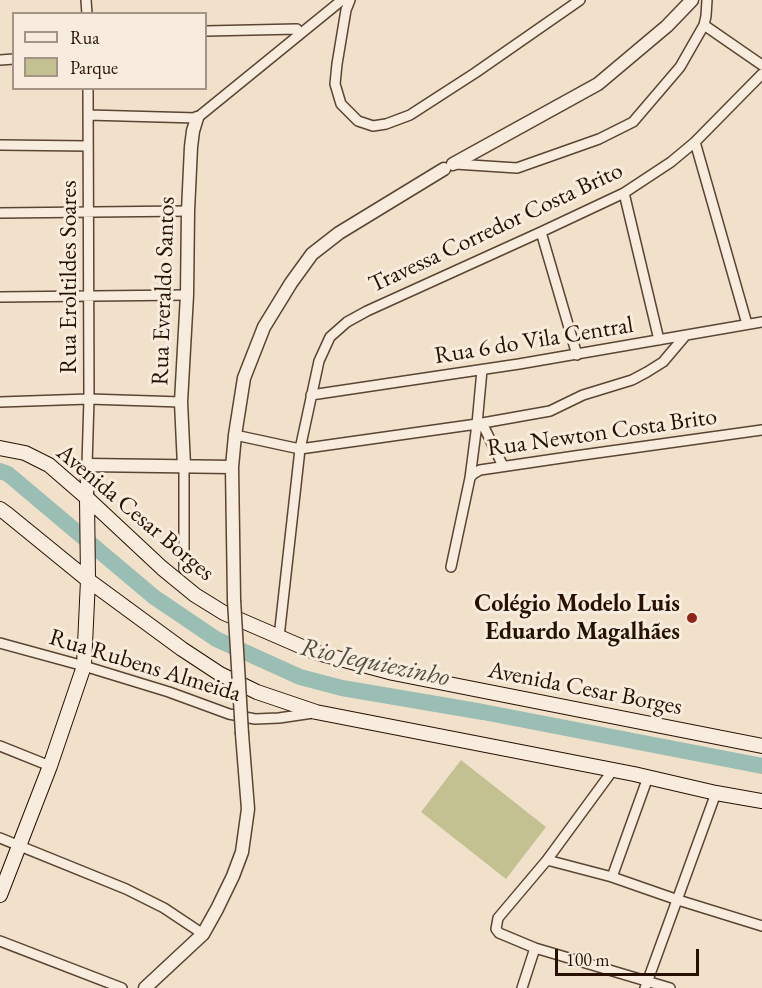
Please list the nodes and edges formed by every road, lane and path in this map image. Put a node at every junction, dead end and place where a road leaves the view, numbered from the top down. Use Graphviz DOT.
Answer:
graph roads {
  1 [pos="342,0"];
  2 [pos="350,0"];
  3 [pos="580,0"];
  4 [pos="692,0"];
  5 [pos="706,0"];
  6 [pos="704,25"];
  7 [pos="297,29"];
  8 [pos="207,31"];
  9 [pos="762,65"];
  10 [pos="762,74"];
  11 [pos="88,90"];
  12 [pos="88,115"];
  13 [pos="197,118"];
  14 [pos="695,142"];
  15 [pos="0,145"];
  16 [pos="88,146"];
  17 [pos="448,166"];
  18 [pos="624,193"];
  19 [pos="188,211"];
  20 [pos="0,213"];
  21 [pos="89,213"];
  22 [pos="541,232"];
  23 [pos="88,295"];
  24 [pos="187,295"];
  25 [pos="0,297"];
  26 [pos="762,322"];
  27 [pos="747,324"];
  28 [pos="685,336"];
  29 [pos="660,340"];
  30 [pos="578,355"];
  31 [pos="482,370"];
  32 [pos="311,394"];
  33 [pos="88,399"];
  34 [pos="0,402"];
  35 [pos="181,402"];
  36 [pos="480,423"];
  37 [pos="762,430"];
  38 [pos="235,435"];
  39 [pos="0,448"];
  40 [pos="300,449"];
  41 [pos="87,465"];
  42 [pos="184,466"];
  43 [pos="504,466"];
  44 [pos="232,467"];
  45 [pos="470,478"];
  46 [pos="87,498"];
  47 [pos="0,509"];
  48 [pos="451,567"];
  49 [pos="184,569"];
  50 [pos="88,580"];
  51 [pos="279,637"];
  52 [pos="0,643"];
  53 [pos="84,666"];
  54 [pos="316,712"];
  55 [pos="762,745"];
  56 [pos="0,746"];
  57 [pos="50,766"];
  58 [pos="613,770"];
  59 [pos="648,777"];
  60 [pos="716,793"];
  61 [pos="762,801"];
  62 [pos="0,838"];
  63 [pos="18,846"];
  64 [pos="547,860"];
  65 [pos="612,877"];
  66 [pos="0,895"];
  67 [pos="678,900"];
  68 [pos="762,926"];
  69 [pos="203,934"];
  70 [pos="0,940"];
  71 [pos="535,948"];
  72 [pos="647,985"];
  73 [pos="122,988"];
  74 [pos="147,988"];
  75 [pos="522,988"];
  76 [pos="670,988"];
  1 -- 13 [label="street"];
  2 -- 3 [label="street"];
  4 -- 17 [label="street"];
  5 -- 6 [label="street"];
  6 -- 9 [label="street"];
  6 -- 17 [label="street"];
  7 -- 8 [label="street"];
  10 -- 14 [label="street, Travessa Corredor Costa Brito"];
  11 -- 12 [label="street, Rua Eroltildes Soares"];
  12 -- 13 [label="street"];
  12 -- 16 [label="street, Rua Eroltildes Soares"];
  13 -- 19 [label="street, Rua Everaldo Santos"];
  14 -- 18 [label="street, Travessa Corredor Costa Brito"];
  14 -- 27 [label="street"];
  15 -- 16 [label="street"];
  16 -- 21 [label="street, Rua Eroltildes Soares"];
  17 -- 38 [label="street"];
  18 -- 22 [label="street, Travessa Corredor Costa Brito"];
  18 -- 29 [label="street"];
  19 -- 21 [label="street"];
  19 -- 24 [label="street, Rua Everaldo Santos"];
  20 -- 21 [label="street"];
  21 -- 23 [label="street, Rua Eroltildes Soares"];
  22 -- 30 [label="street"];
  22 -- 32 [label="street, Travessa Corredor Costa Brito"];
  23 -- 24 [label="street"];
  23 -- 25 [label="street"];
  23 -- 33 [label="street, Rua Eroltildes Soares"];
  24 -- 35 [label="street, Rua Everaldo Santos"];
  26 -- 27 [label="street, Rua 6 do Vila Central"];
  27 -- 28 [label="street, Rua 6 do Vila Central"];
  28 -- 29 [label="street, Rua 6 do Vila Central"];
  28 -- 36 [label="street"];
  29 -- 30 [label="street, Rua 6 do Vila Central"];
  30 -- 31 [label="street, Rua 6 do Vila Central"];
  31 -- 32 [label="street, Rua 6 do Vila Central"];
  31 -- 36 [label="street"];
  32 -- 40 [label="street, Travessa Corredor Costa Brito"];
  33 -- 34 [label="street"];
  33 -- 35 [label="street"];
  33 -- 41 [label="street, Rua Eroltildes Soares"];
  35 -- 42 [label="street, Rua Everaldo Santos"];
  36 -- 40 [label="street"];
  36 -- 43 [label="street"];
  36 -- 45 [label="street"];
  37 -- 43 [label="street, Rua Newton Costa Brito"];
  38 -- 40 [label="street"];
  38 -- 44 [label="street"];
  39 -- 46 [label="main road, Avenida Cesar Borges"];
  40 -- 51 [label="street, Travessa Corredor Costa Brito"];
  41 -- 42 [label="street"];
  41 -- 46 [label="street"];
  42 -- 44 [label="street"];
  42 -- 49 [label="street"];
  43 -- 45 [label="street, Rua Newton Costa Brito"];
  44 -- 69 [label="street, bridge"];
  45 -- 48 [label="street, Rua Newton Costa Brito"];
  46 -- 50 [label="main road"];
  46 -- 51 [label="main road, Avenida Cesar Borges"];
  47 -- 50 [label="main road"];
  50 -- 53 [label="main road"];
  50 -- 54 [label="main road"];
  51 -- 55 [label="main road, Avenida Cesar Borges"];
  52 -- 53 [label="street, Rua Rubens Almeida"];
  53 -- 54 [label="street, Rua Rubens Almeida"];
  53 -- 57 [label="main road"];
  54 -- 58 [label="main road"];
  56 -- 57 [label="street"];
  57 -- 63 [label="main road"];
  58 -- 59 [label="main road"];
  58 -- 64 [label="street"];
  59 -- 60 [label="main road"];
  59 -- 65 [label="street"];
  60 -- 61 [label="main road"];
  60 -- 67 [label="street"];
  62 -- 63 [label="street"];
  63 -- 66 [label="main road"];
  63 -- 69 [label="street"];
  64 -- 65 [label="street"];
  64 -- 71 [label="street"];
  65 -- 67 [label="street"];
  67 -- 68 [label="street"];
  67 -- 72 [label="street"];
  69 -- 74 [label="street"];
  70 -- 73 [label="street"];
  71 -- 72 [label="street"];
  71 -- 75 [label="street"];
  72 -- 76 [label="street"];
}
